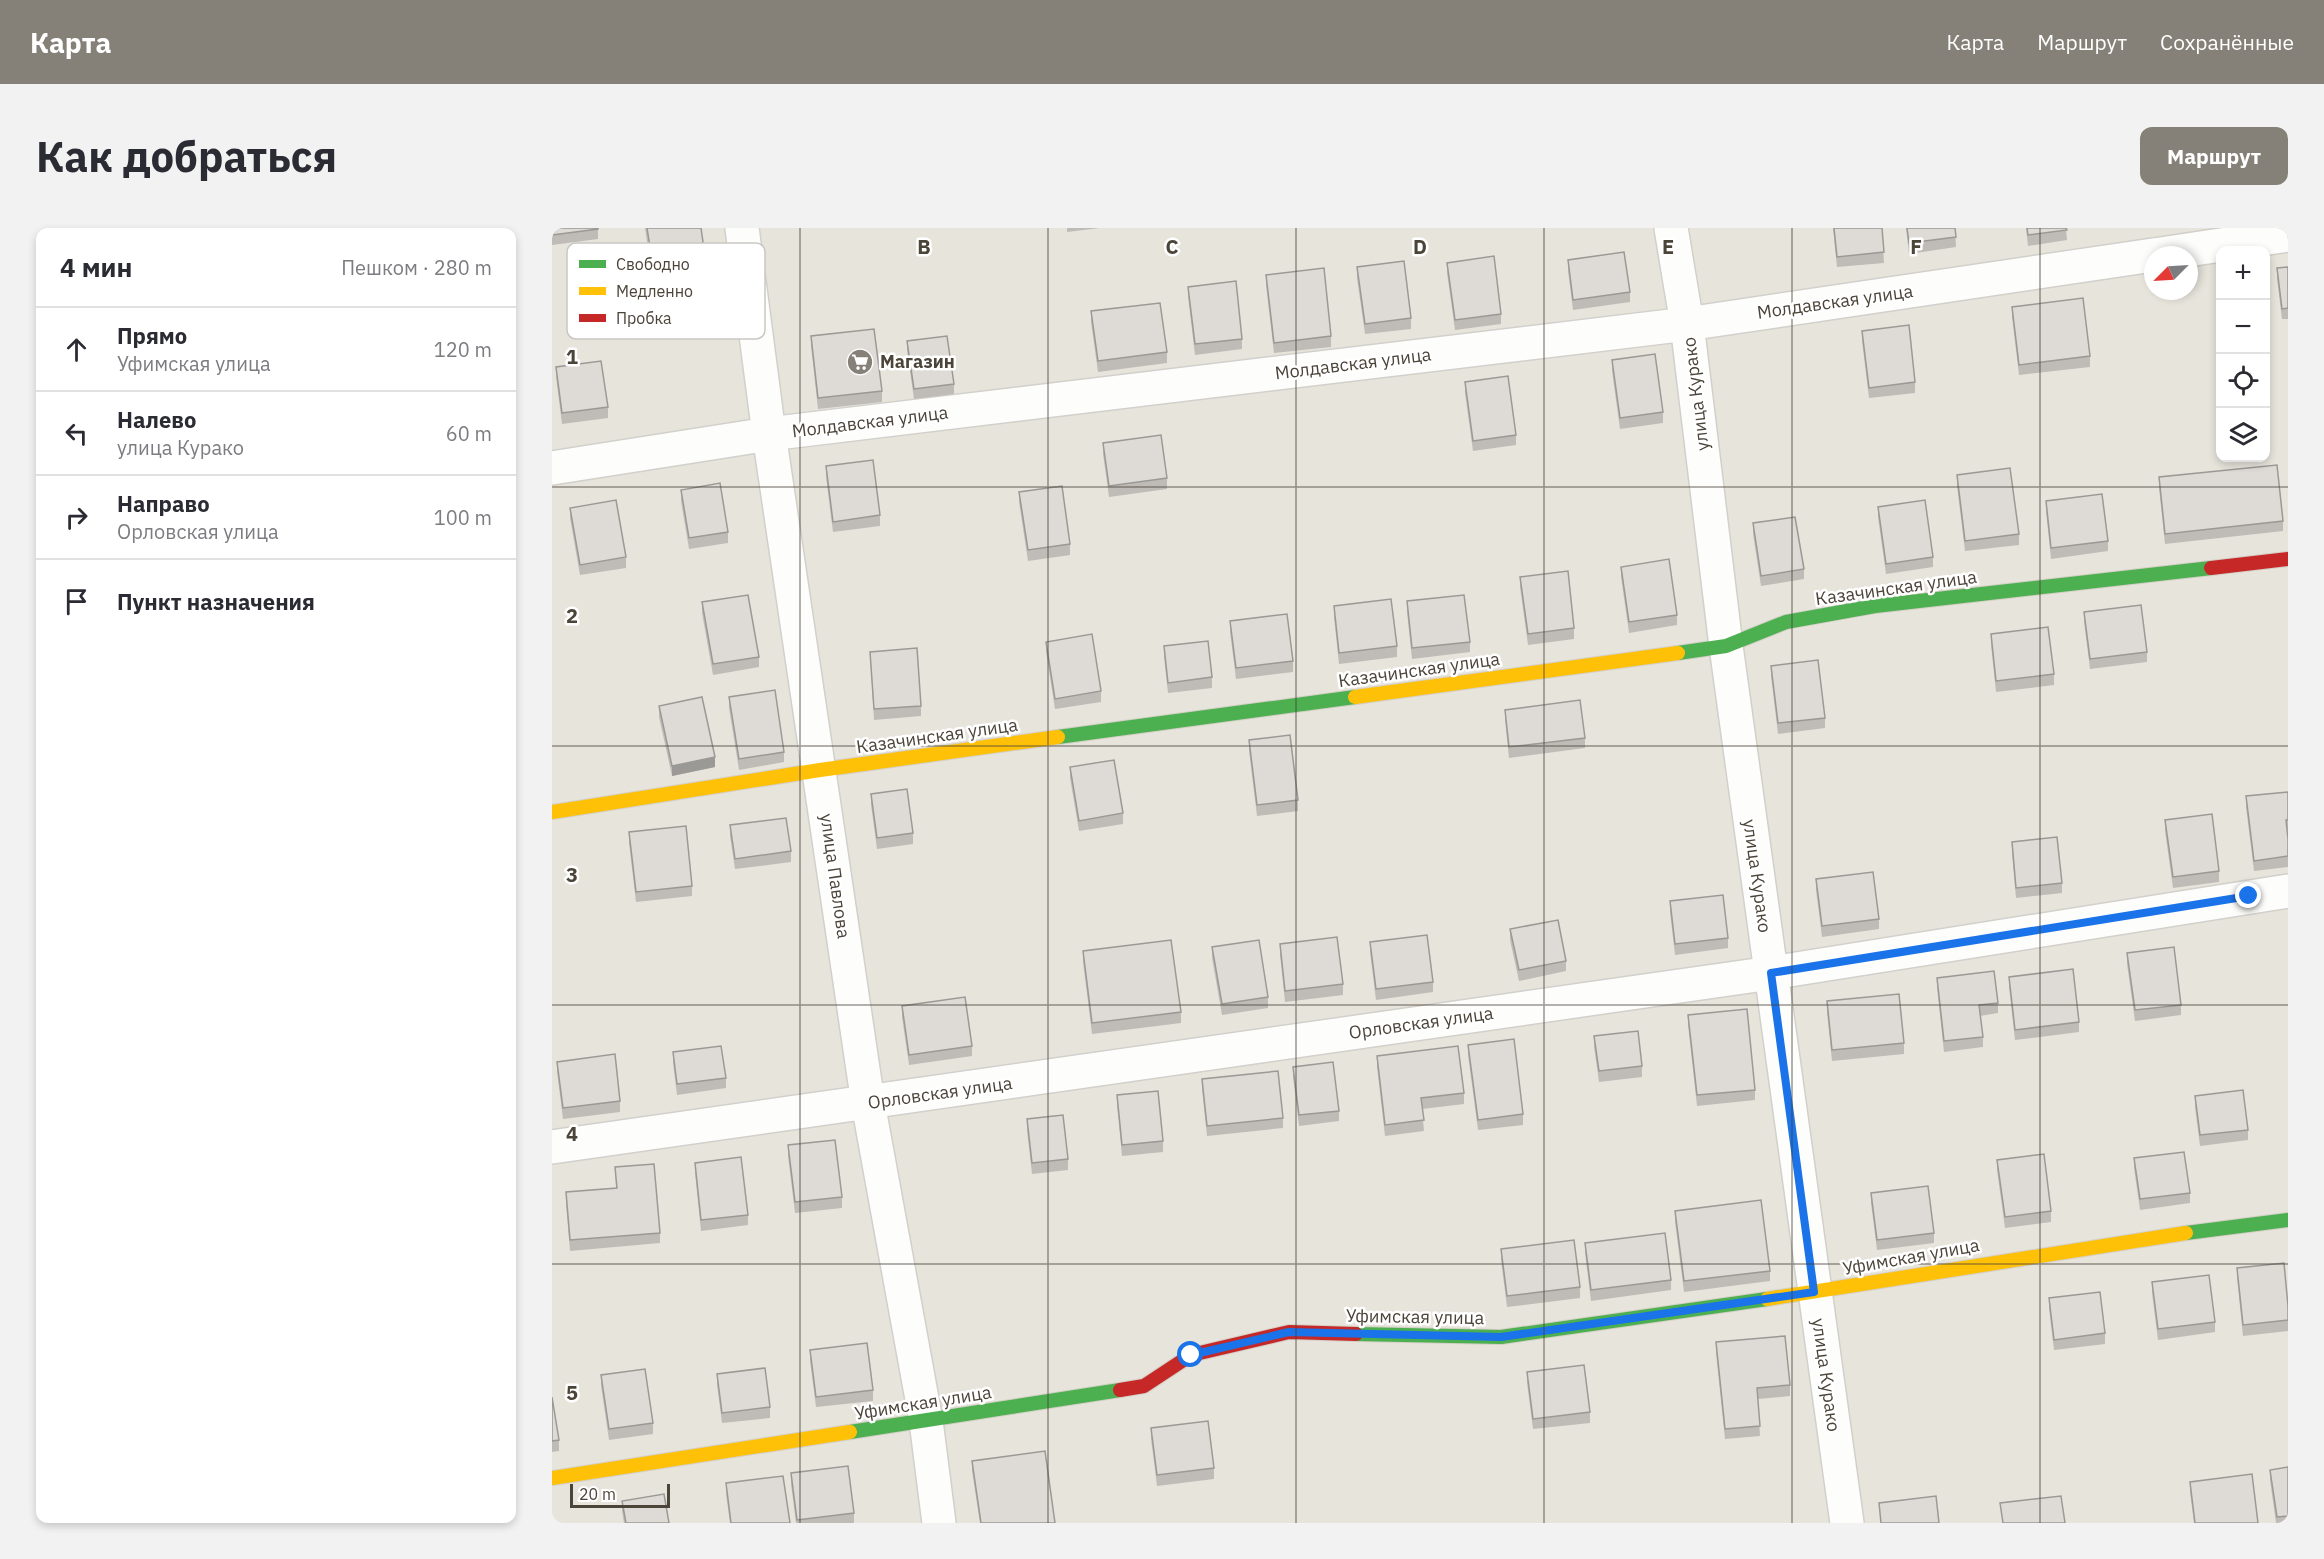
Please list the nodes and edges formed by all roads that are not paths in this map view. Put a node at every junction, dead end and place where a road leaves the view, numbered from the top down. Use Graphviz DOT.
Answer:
graph roads {
  1 [pos="742,228"];
  2 [pos="1671,228"];
  3 [pos="2288,235"];
  4 [pos="744,243"];
  5 [pos="2198,248"];
  6 [pos="2144,256"];
  7 [pos="1687,324"];
  8 [pos="757,339"];
  9 [pos="769,434"];
  10 [pos="552,468"];
  11 [pos="2288,559"];
  12 [pos="1726,646"];
  13 [pos="820,770"];
  14 [pos="552,812"];
  15 [pos="2288,891"];
  16 [pos="1771,973"];
  17 [pos="868,1103"];
  18 [pos="552,1147"];
  19 [pos="2288,1220"];
  20 [pos="1814,1292"];
  21 [pos="926,1421"];
  22 [pos="552,1478"];
  23 [pos="939,1523"];
  24 [pos="1847,1523"];
  1 -- 4 [label="street, улица Павлова"];
  2 -- 7 [label="street, улица Курако"];
  3 -- 5 [label="street, Молдавская улица"];
  6 -- 7 [label="street, Молдавская улица"];
  7 -- 9 [label="street, Молдавская улица"];
  7 -- 12 [label="street, улица Курако"];
  8 -- 9 [label="street, улица Павлова"];
  9 -- 10 [label="street, Молдавская улица"];
  9 -- 13 [label="street, улица Павлова"];
  11 -- 12 [label="street, Казачинская улица"];
  12 -- 13 [label="street, Казачинская улица"];
  12 -- 16 [label="street, улица Курако"];
  13 -- 14 [label="street, Казачинская улица"];
  13 -- 17 [label="street, улица Павлова"];
  15 -- 16 [label="street, Орловская улица"];
  16 -- 17 [label="street, Орловская улица"];
  16 -- 20 [label="street, улица Курако"];
  17 -- 18 [label="street, Орловская улица"];
  17 -- 21 [label="street, улица Павлова"];
  19 -- 20 [label="street, Уфимская улица"];
  20 -- 21 [label="street, Уфимская улица"];
  20 -- 24 [label="street, улица Курако"];
  21 -- 22 [label="street, Уфимская улица"];
  21 -- 23 [label="street, улица Павлова"];
}
